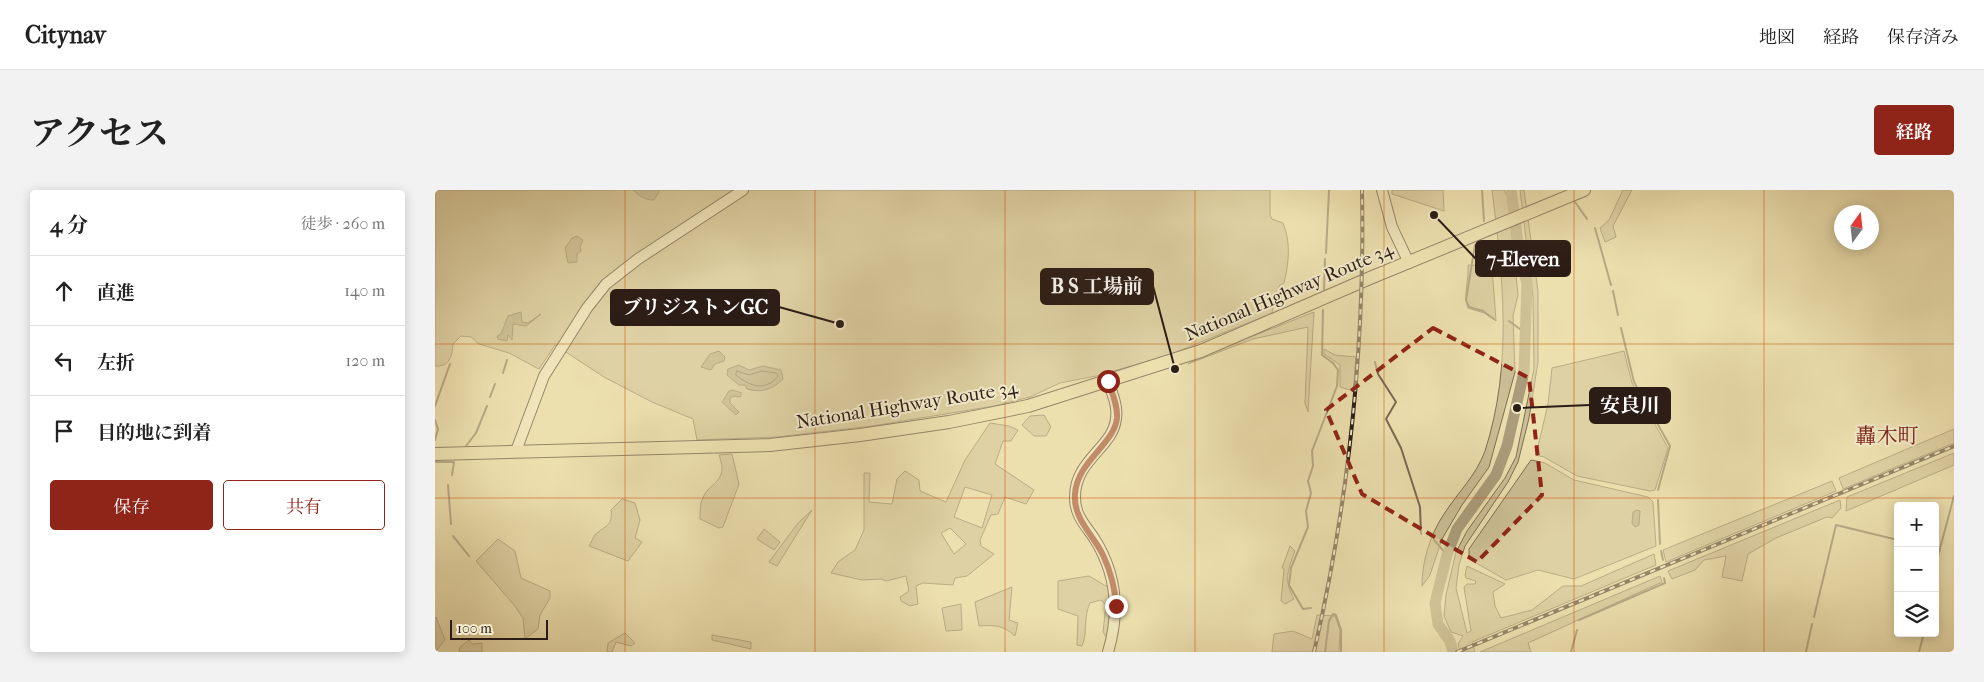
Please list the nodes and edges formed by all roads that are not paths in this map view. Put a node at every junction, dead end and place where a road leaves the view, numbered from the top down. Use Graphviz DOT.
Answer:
graph roads {
  1 [pos="743,190"];
  2 [pos="1382,190"];
  3 [pos="1584,190"];
  4 [pos="1409,263"];
  5 [pos="1108,381"];
  6 [pos="516,451"];
  7 [pos="435,454"];
  8 [pos="1108,652"];
  1 -- 6 [label="street"];
  2 -- 4 [label="street"];
  3 -- 4 [label="highway, National Highway Route 34"];
  4 -- 5 [label="highway, National Highway Route 34"];
  5 -- 6 [label="highway, National Highway Route 34"];
  5 -- 8 [label="street"];
  6 -- 7 [label="highway, National Highway Route 34"];
}
